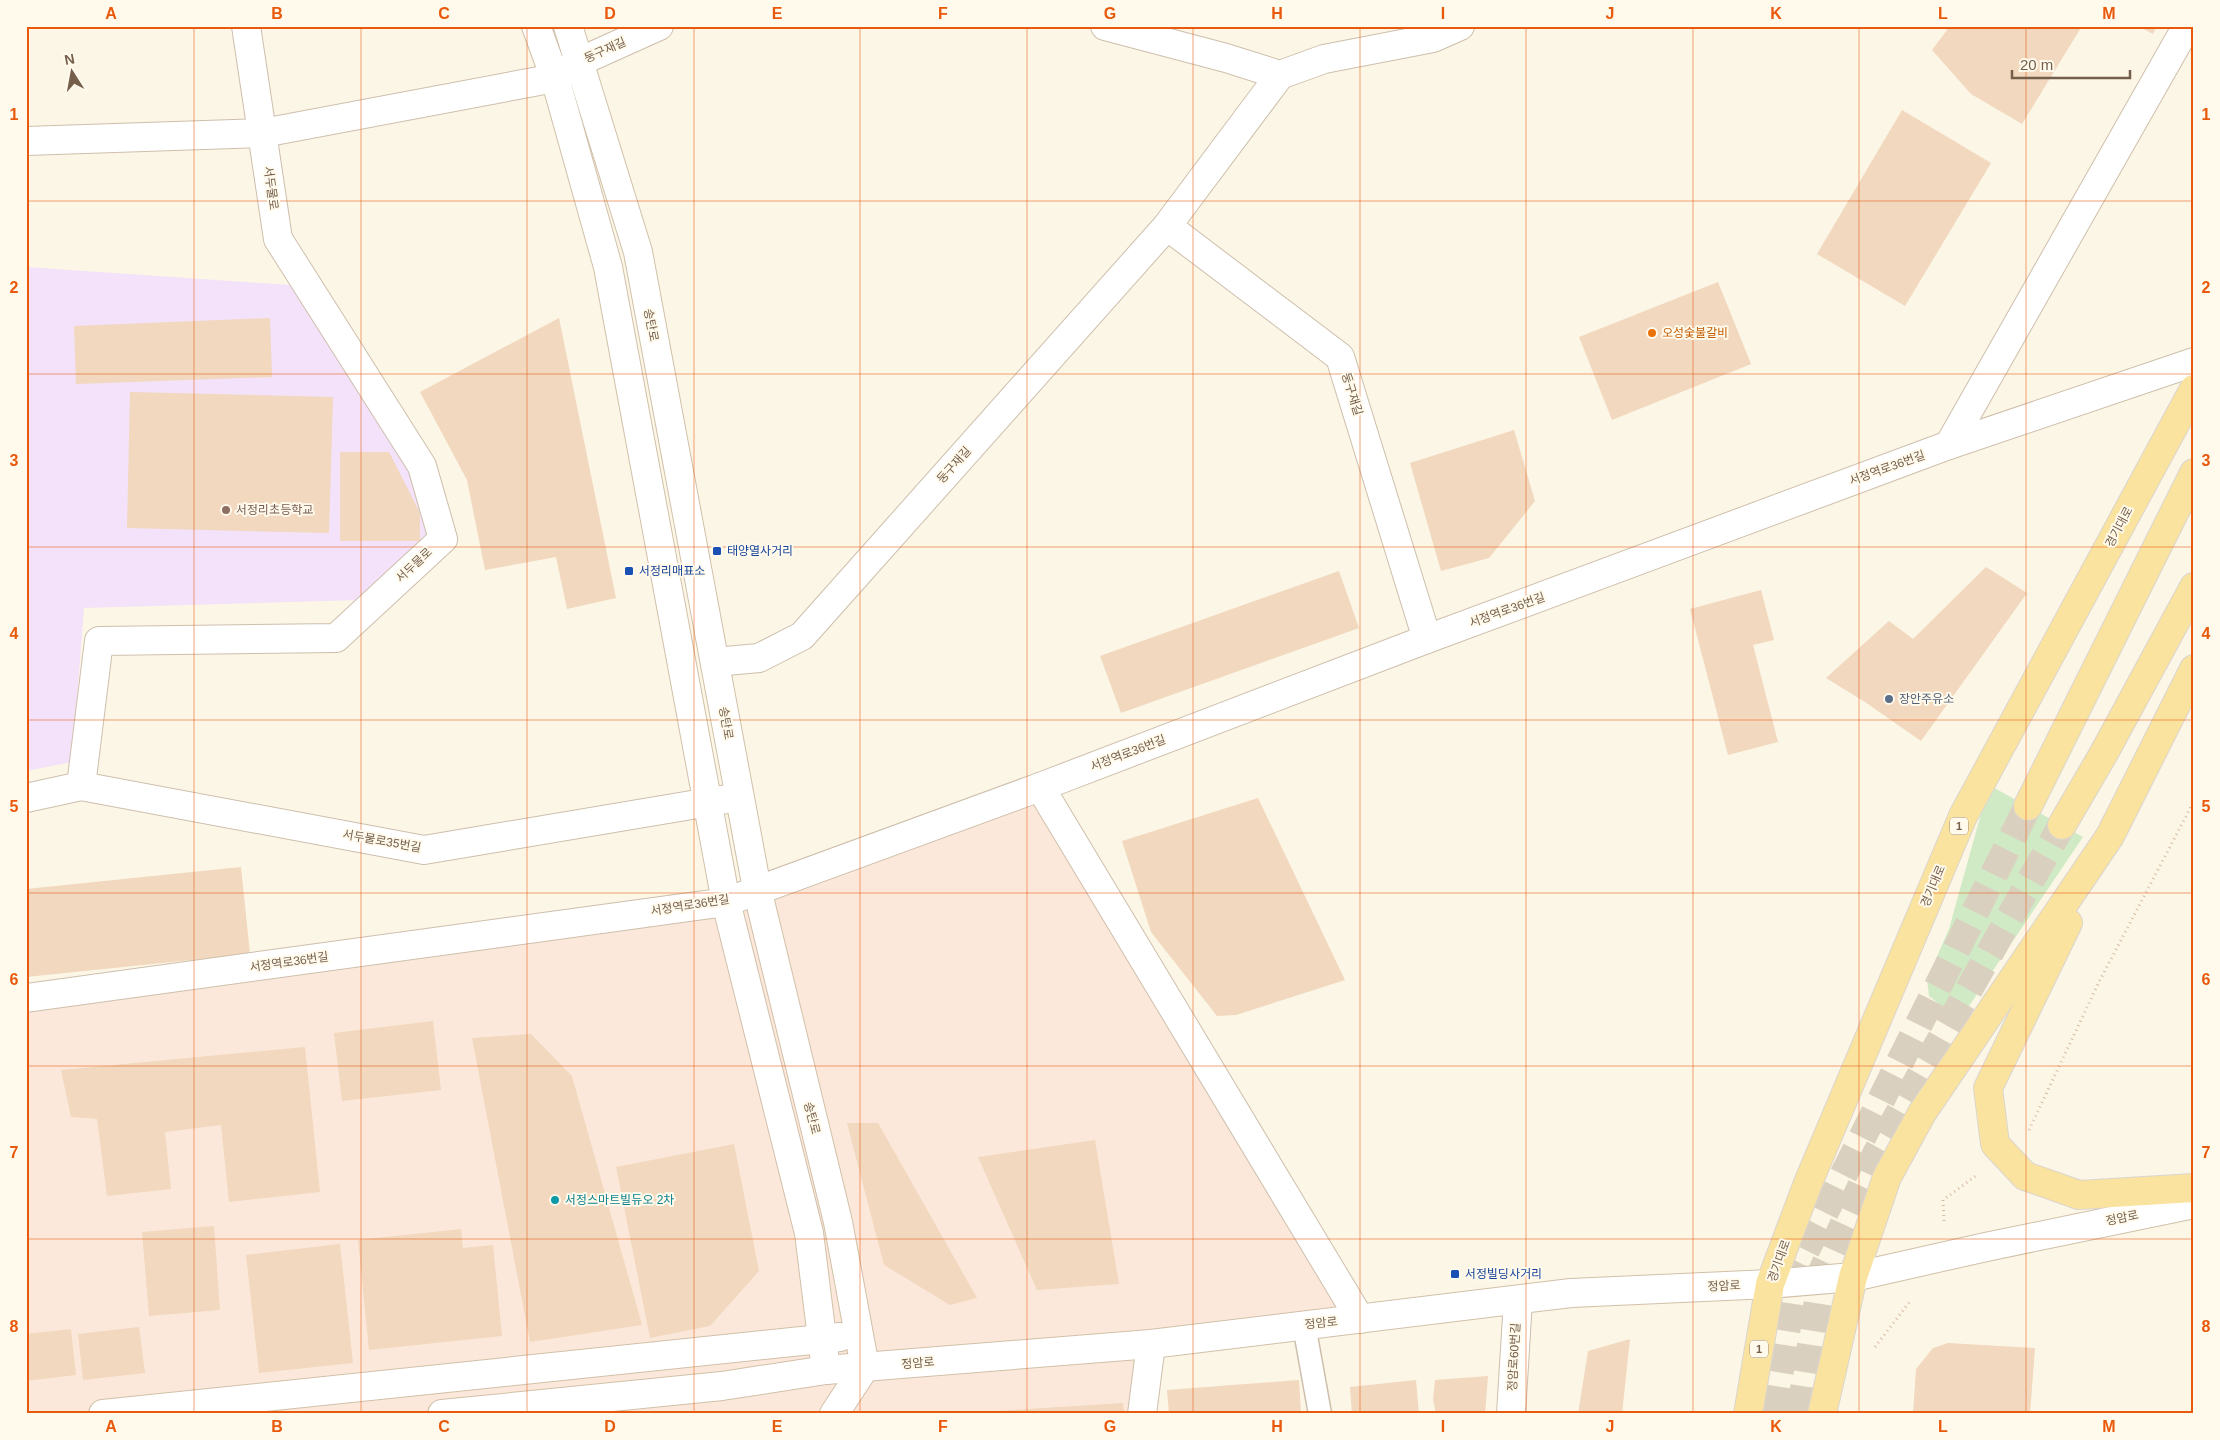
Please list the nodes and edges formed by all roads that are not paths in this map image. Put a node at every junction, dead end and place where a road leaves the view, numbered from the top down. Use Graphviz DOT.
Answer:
graph roads {
  1 [pos="246,26"];
  2 [pos="536,26"];
  3 [pos="568,26"];
  4 [pos="659,26"];
  5 [pos="1105,26"];
  6 [pos="1460,26"];
  7 [pos="2187,26"];
  8 [pos="579,62"];
  9 [pos="1280,75"];
  10 [pos="555,78"];
  11 [pos="262,133"];
  12 [pos="26,141"];
  13 [pos="1167,226"];
  14 [pos="2194,362"];
  15 [pos="2194,389"];
  16 [pos="1949,445"];
  17 [pos="2194,473"];
  18 [pos="2194,587"];
  19 [pos="1427,639"];
  20 [pos="715,662"];
  21 [pos="2194,669"];
  22 [pos="81,786"];
  23 [pos="1040,787"];
  24 [pos="739,797"];
  25 [pos="26,798"];
  26 [pos="707,802"];
  27 [pos="2028,806"];
  28 [pos="2062,825"];
  29 [pos="2110,836"];
  30 [pos="757,889"];
  31 [pos="726,902"];
  32 [pos="26,998"];
  33 [pos="2194,1188"];
  34 [pos="2194,1204"];
  35 [pos="1853,1277"];
  36 [pos="1770,1284"];
  37 [pos="1518,1300"];
  38 [pos="1360,1319"];
  39 [pos="1304,1325"];
  40 [pos="859,1335"];
  41 [pos="822,1338"];
  42 [pos="1151,1344"];
  43 [pos="865,1367"];
  44 [pos="826,1370"];
  45 [pos="103,1414"];
  46 [pos="442,1414"];
  47 [pos="834,1414"];
  48 [pos="1142,1414"];
  49 [pos="1320,1414"];
  50 [pos="1511,1414"];
  51 [pos="1748,1414"];
  52 [pos="1822,1414"];
  1 -- 11 [label="street, 서두물로"];
  2 -- 10 [label="street"];
  3 -- 8 [label="street, 송탄로"];
  4 -- 8 [label="street, 둥구재길"];
  5 -- 9 [label="street"];
  6 -- 9 [label="street"];
  7 -- 16 [label="street"];
  8 -- 10 [label="street"];
  8 -- 20 [label="street, 송탄로"];
  9 -- 13 [label="street, 둥구재길"];
  10 -- 11 [label="street"];
  10 -- 26 [label="street"];
  11 -- 12 [label="street"];
  11 -- 22 [label="street, 서두물로"];
  13 -- 19 [label="street, 둥구재길"];
  13 -- 20 [label="street, 둥구재길"];
  14 -- 16 [label="street, 서정역로36번길"];
  15 -- 36 [label="main road, 경기대로 / 1"];
  16 -- 19 [label="street, 서정역로36번길"];
  17 -- 27 [label="main road"];
  18 -- 28 [label="main road"];
  19 -- 23 [label="street, 서정역로36번길"];
  20 -- 24 [label="street, 송탄로"];
  21 -- 29 [label="main road"];
  22 -- 25 [label="street, 서두물로35번길"];
  22 -- 26 [label="street, 서두물로35번길"];
  23 -- 30 [label="street, 서정역로36번길"];
  23 -- 38 [label="street"];
  24 -- 26 [label="street, 서두물로35번길"];
  24 -- 30 [label="street, 송탄로"];
  26 -- 31 [label="street"];
  29 -- 33 [label="main road"];
  29 -- 35 [label="main road"];
  30 -- 31 [label="street, 서정역로36번길"];
  30 -- 40 [label="street, 송탄로"];
  31 -- 32 [label="street, 서정역로36번길"];
  31 -- 41 [label="street"];
  34 -- 35 [label="street, 정암로"];
  35 -- 36 [label="street, 정암로"];
  35 -- 52 [label="main road"];
  36 -- 37 [label="street, 정암로"];
  36 -- 51 [label="main road, 경기대로 / 1"];
  37 -- 38 [label="street, 정암로"];
  37 -- 50 [label="street, 정암로60번길"];
  38 -- 39 [label="street, 정암로"];
  39 -- 42 [label="street, 정암로"];
  39 -- 49 [label="lane"];
  40 -- 41 [label="street"];
  40 -- 43 [label="street, 송탄로"];
  41 -- 44 [label="street"];
  41 -- 45 [label="street"];
  42 -- 43 [label="street, 정암로"];
  42 -- 48 [label="street"];
  43 -- 44 [label="street, 정암로"];
  43 -- 47 [label="street"];
  44 -- 46 [label="street, 정암로"];
}
